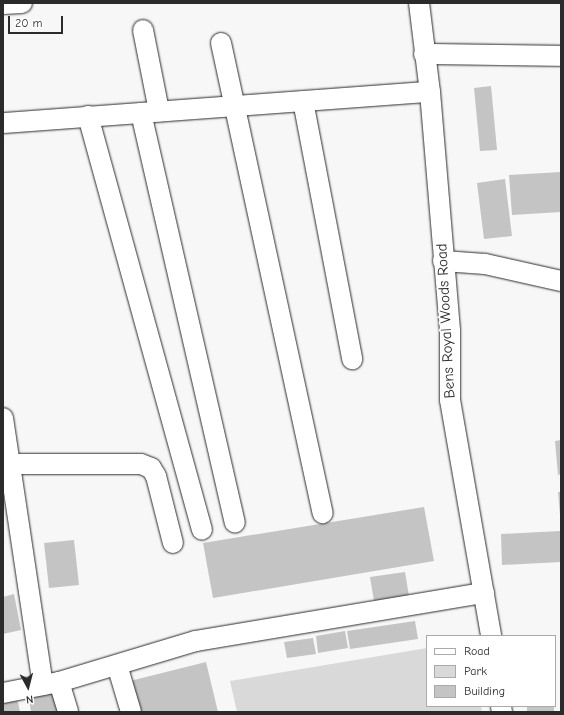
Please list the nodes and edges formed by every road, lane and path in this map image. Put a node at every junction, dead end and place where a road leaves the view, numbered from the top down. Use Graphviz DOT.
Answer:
graph roads {
  1 [pos="22,3"];
  2 [pos="419,3"];
  3 [pos="3,4"];
  4 [pos="142,30"];
  5 [pos="221,43"];
  6 [pos="424,54"];
  7 [pos="561,56"];
  8 [pos="430,92"];
  9 [pos="303,101"];
  10 [pos="237,106"];
  11 [pos="150,112"];
  12 [pos="88,116"];
  13 [pos="3,122"];
  14 [pos="443,261"];
  15 [pos="561,280"];
  16 [pos="352,359"];
  17 [pos="3,418"];
  18 [pos="9,464"];
  19 [pos="323,513"];
  20 [pos="235,522"];
  21 [pos="202,530"];
  22 [pos="173,543"];
  23 [pos="484,593"];
  24 [pos="491,635"];
  25 [pos="117,665"];
  26 [pos="51,683"];
  27 [pos="3,693"];
  28 [pos="68,712"];
  29 [pos="131,712"];
  1 -- 3 [label="street"];
  2 -- 6 [label="street, Bens Royal Woods Road"];
  4 -- 11 [label="street"];
  5 -- 10 [label="street"];
  6 -- 7 [label="street"];
  6 -- 8 [label="street, Bens Royal Woods Road"];
  8 -- 9 [label="street"];
  8 -- 14 [label="street, Bens Royal Woods Road"];
  9 -- 10 [label="street"];
  9 -- 16 [label="street"];
  10 -- 11 [label="street"];
  10 -- 19 [label="street"];
  11 -- 12 [label="street"];
  11 -- 20 [label="street"];
  12 -- 13 [label="street"];
  12 -- 21 [label="street"];
  14 -- 15 [label="street"];
  14 -- 23 [label="street, Bens Royal Woods Road"];
  17 -- 18 [label="street"];
  18 -- 22 [label="street"];
  18 -- 26 [label="street"];
  23 -- 24 [label="street, Bens Royal Woods Road"];
  23 -- 25 [label="street"];
  25 -- 26 [label="street"];
  25 -- 29 [label="street"];
  26 -- 27 [label="street"];
  26 -- 28 [label="street"];
}
